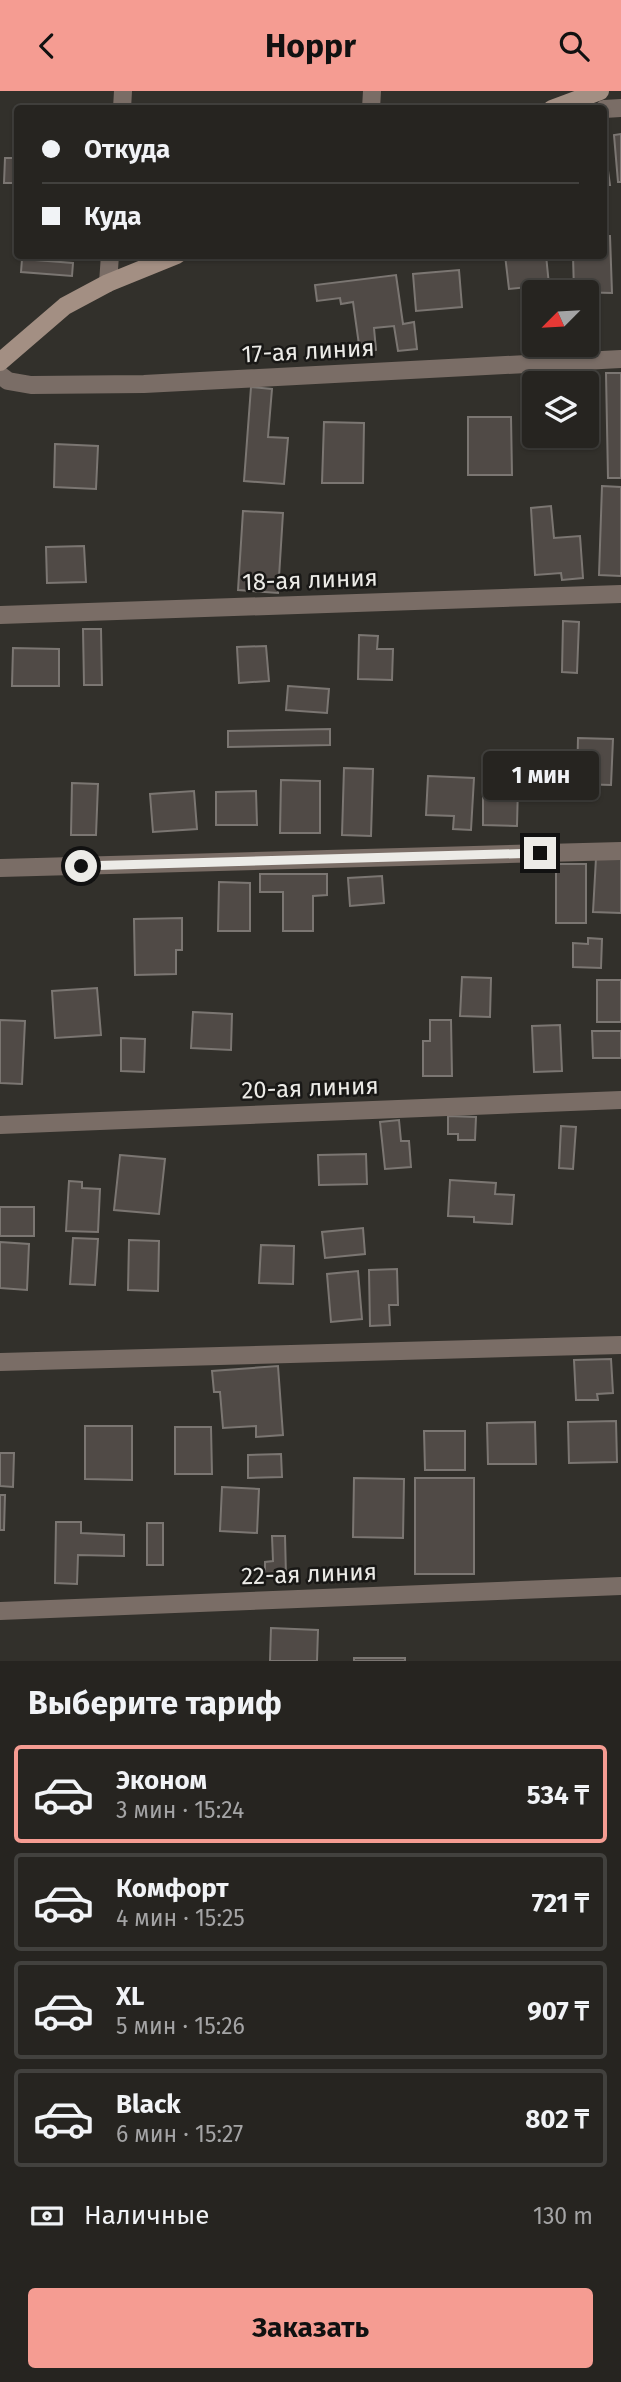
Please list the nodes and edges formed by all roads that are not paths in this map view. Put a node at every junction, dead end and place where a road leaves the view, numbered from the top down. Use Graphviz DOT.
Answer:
graph roads {
  1 [pos="600,91"];
  2 [pos="563,105"];
  3 [pos="110,259"];
  4 [pos="167,259"];
  5 [pos="108,283"];
  6 [pos="621,359"];
  7 [pos="0,362"];
  8 [pos="0,375"];
  9 [pos="621,594"];
  10 [pos="0,615"];
  11 [pos="621,851"];
  12 [pos="0,868"];
  13 [pos="621,1100"];
  14 [pos="0,1125"];
  15 [pos="621,1345"];
  16 [pos="0,1362"];
  17 [pos="621,1585"];
  18 [pos="0,1611"];
  1 -- 2 [label="street"];
  3 -- 5 [label="street"];
  4 -- 5 [label="street"];
  5 -- 7 [label="street"];
  6 -- 8 [label="street, 17-ая линия"];
  9 -- 10 [label="street, 18-ая линия"];
  11 -- 12 [label="street"];
  13 -- 14 [label="street, 20-ая линия"];
  15 -- 16 [label="street"];
  17 -- 18 [label="street, 22-ая линия"];
}
